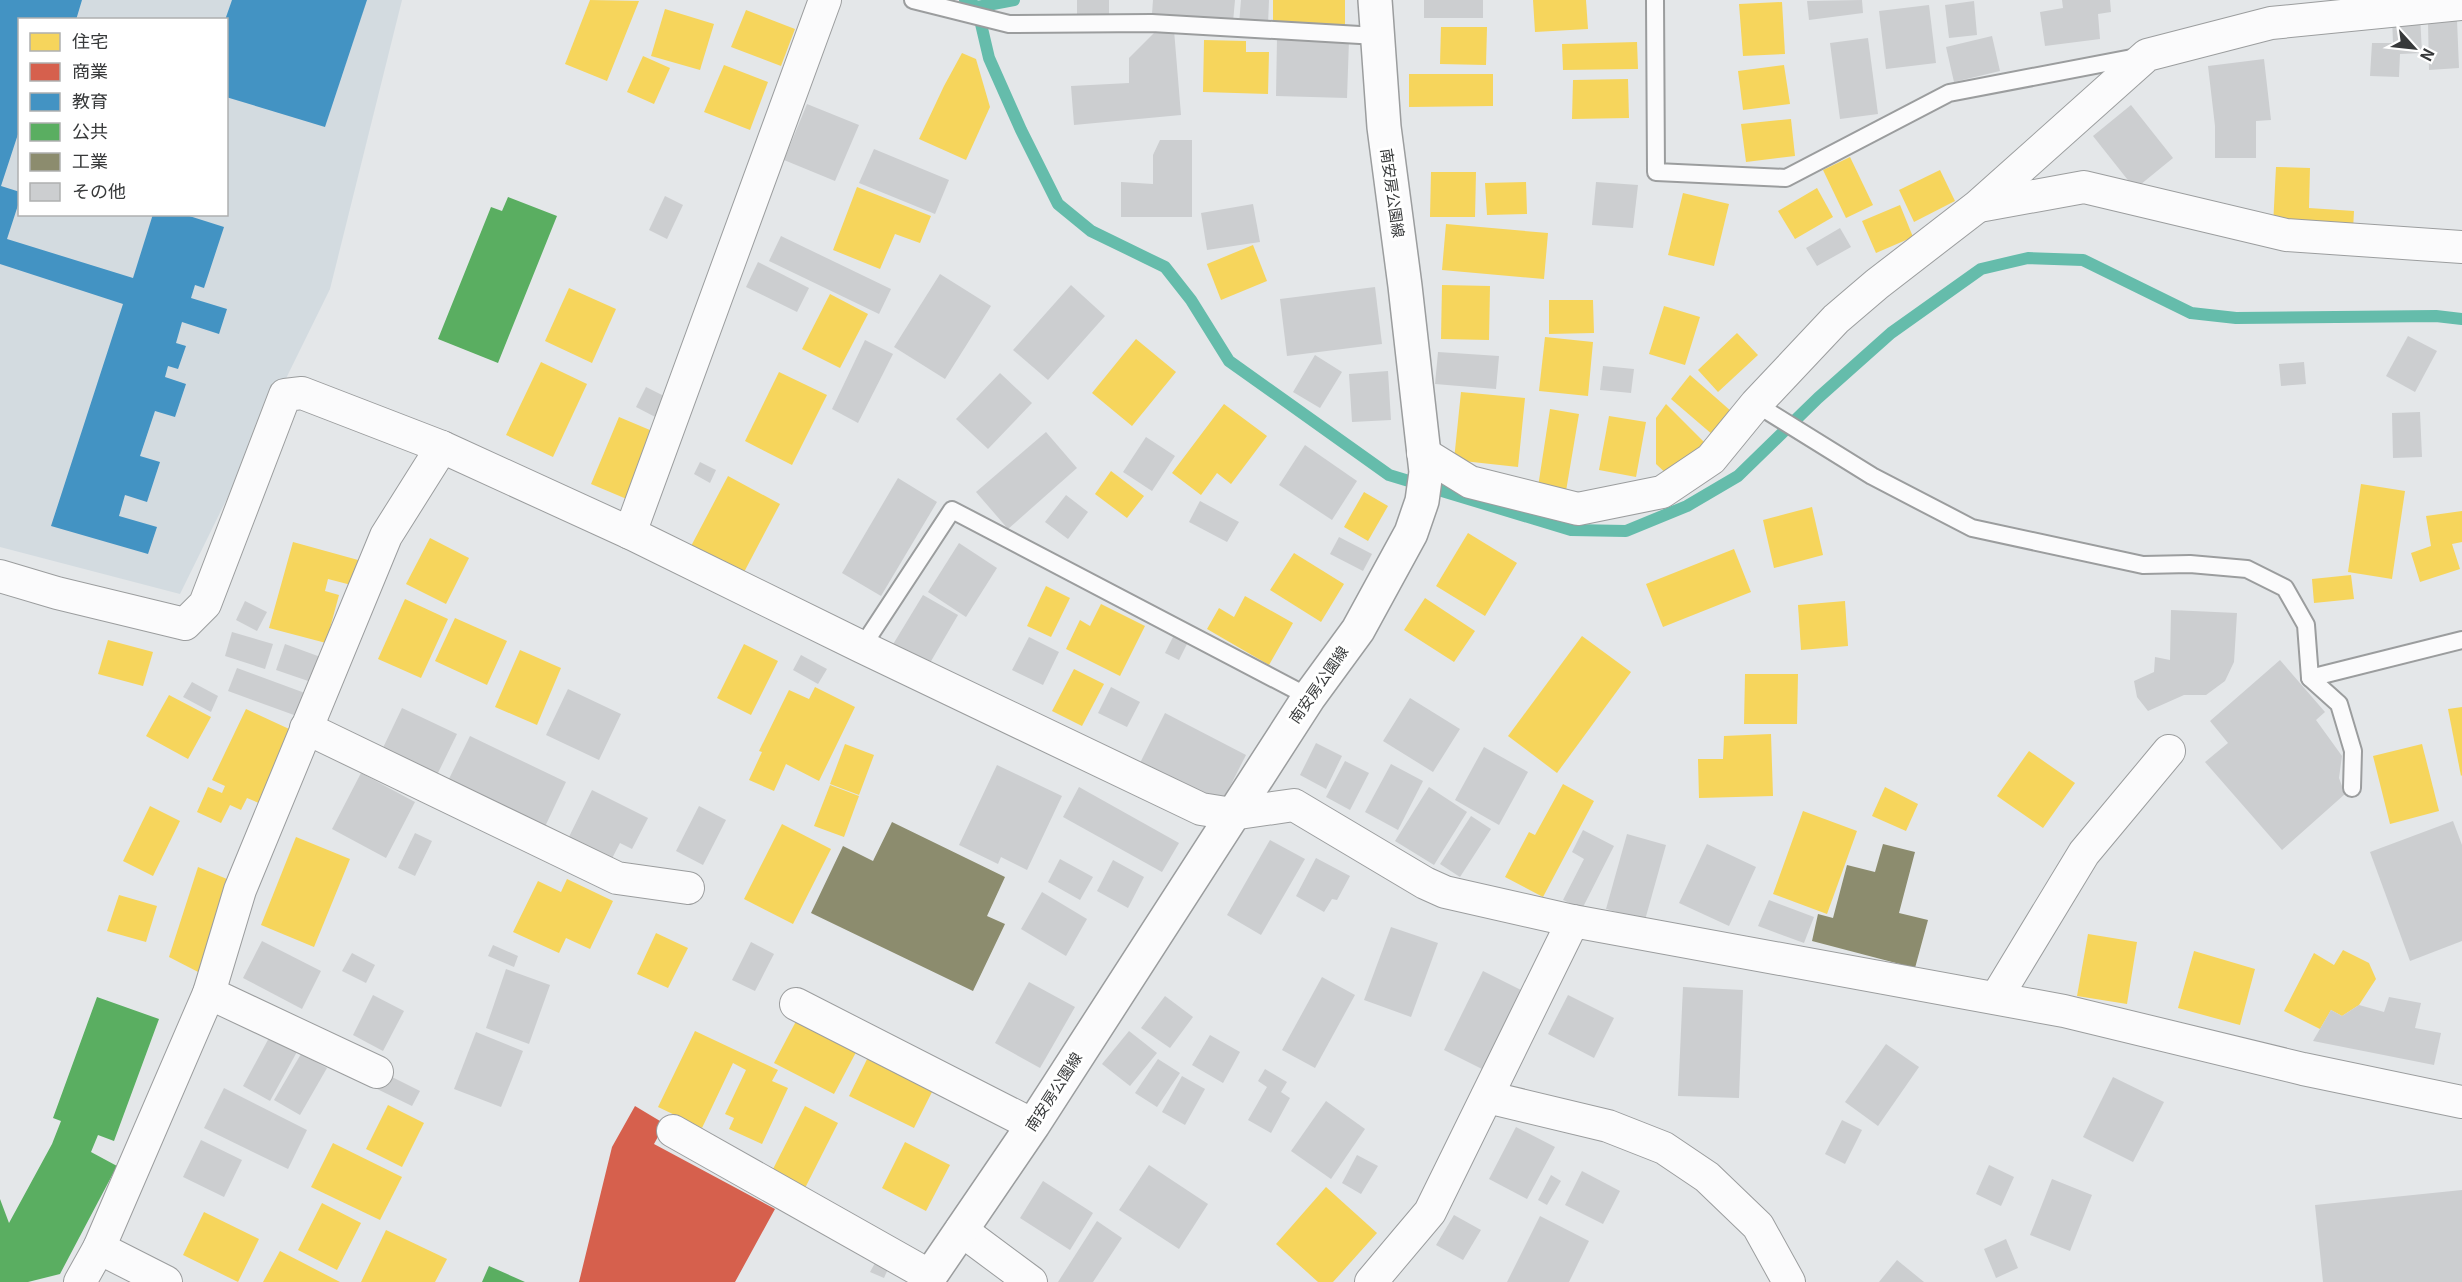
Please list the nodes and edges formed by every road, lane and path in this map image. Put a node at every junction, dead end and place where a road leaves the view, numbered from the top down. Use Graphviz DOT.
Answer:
graph roads {
  1 [pos="825,0"];
  2 [pos="913,0"];
  3 [pos="1375,0"];
  4 [pos="1655,0"];
  5 [pos="2462,4"];
  6 [pos="1377,36"];
  7 [pos="2147,55"];
  8 [pos="1978,206"];
  9 [pos="2462,247"];
  10 [pos="1765,410"];
  11 [pos="442,447"];
  12 [pos="1424,475"];
  13 [pos="630,533"];
  14 [pos="0,576"];
  15 [pos="2462,640"];
  16 [pos="862,647"];
  17 [pos="2310,678"];
  18 [pos="1309,697"];
  19 [pos="306,728"];
  20 [pos="2169,751"];
  21 [pos="2352,788"];
  22 [pos="1232,814"];
  23 [pos="688,888"];
  24 [pos="1573,921"];
  25 [pos="209,993"];
  26 [pos="1996,998"];
  27 [pos="796,1004"];
  28 [pos="377,1072"];
  29 [pos="1487,1096"];
  30 [pos="2462,1102"];
  31 [pos="1033,1125"];
  32 [pos="673,1131"];
  33 [pos="961,1230"];
  34 [pos="99,1248"];
  35 [pos="928,1279"];
  36 [pos="80,1282"];
  37 [pos="166,1282"];
  38 [pos="1031,1282"];
  39 [pos="1371,1282"];
  40 [pos="1789,1282"];
  1 -- 13 [label="street"];
  2 -- 6 [label="lane"];
  3 -- 6 [label="main road, 南安房公園線"];
  4 -- 7 [label="lane"];
  5 -- 7 [label="street"];
  6 -- 12 [label="main road, 南安房公園線"];
  7 -- 8 [label="street"];
  8 -- 9 [label="street"];
  8 -- 10 [label="street"];
  10 -- 12 [label="street"];
  10 -- 17 [label="lane"];
  11 -- 13 [label="street"];
  11 -- 14 [label="street"];
  11 -- 19 [label="street"];
  12 -- 18 [label="main road, 南安房公園線"];
  13 -- 16 [label="street"];
  15 -- 17 [label="lane"];
  16 -- 18 [label="lane"];
  16 -- 22 [label="street"];
  17 -- 21 [label="lane"];
  18 -- 22 [label="main road, 南安房公園線"];
  19 -- 23 [label="street"];
  19 -- 25 [label="street"];
  20 -- 26 [label="street"];
  22 -- 24 [label="street"];
  22 -- 31 [label="main road, 南安房公園線"];
  24 -- 26 [label="street"];
  24 -- 29 [label="street"];
  25 -- 28 [label="street"];
  25 -- 34 [label="street"];
  26 -- 30 [label="street"];
  27 -- 31 [label="street"];
  29 -- 39 [label="street"];
  29 -- 40 [label="street"];
  31 -- 33 [label="main road, 南安房公園線"];
  32 -- 35 [label="street"];
  33 -- 35 [label="main road, 南安房公園線"];
  33 -- 38 [label="street"];
  34 -- 36 [label="street"];
  34 -- 37 [label="street"];
}
